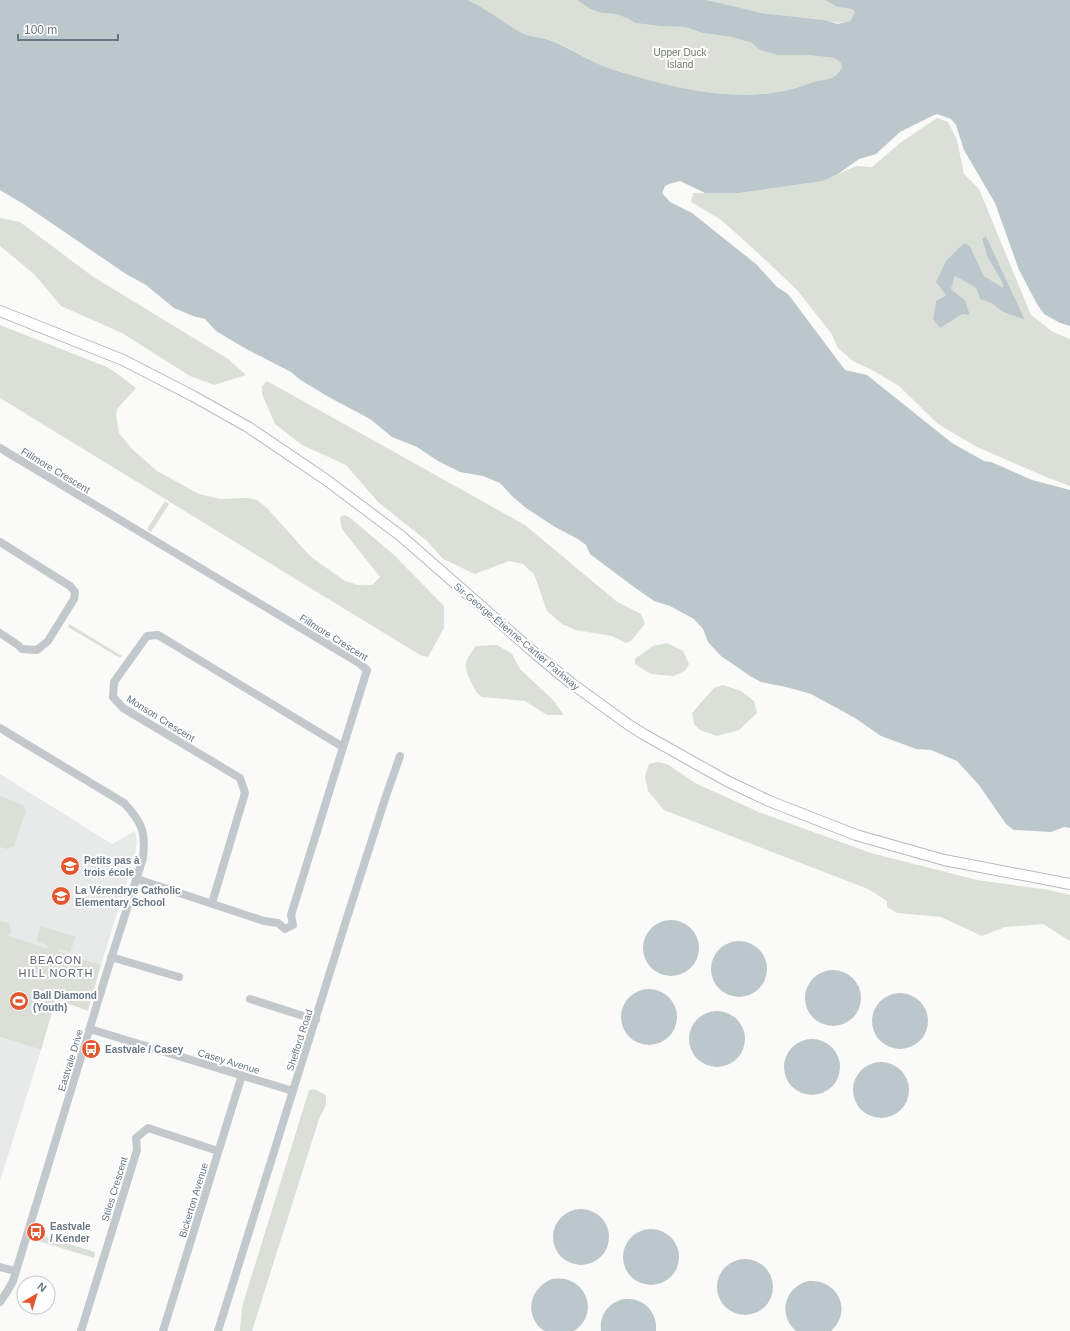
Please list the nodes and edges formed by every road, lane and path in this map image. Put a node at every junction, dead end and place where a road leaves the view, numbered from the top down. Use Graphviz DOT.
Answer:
graph roads {
  1 [pos="0,311"];
  2 [pos="0,448"];
  3 [pos="0,542"];
  4 [pos="0,634"];
  5 [pos="0,728"];
  6 [pos="343,747"];
  7 [pos="400,756"];
  8 [pos="136,879"];
  9 [pos="1070,884"];
  10 [pos="212,903"];
  11 [pos="111,957"];
  12 [pos="179,977"];
  13 [pos="250,999"];
  14 [pos="316,1020"];
  15 [pos="90,1029"];
  16 [pos="242,1075"];
  17 [pos="293,1091"];
  18 [pos="218,1151"];
  19 [pos="0,1267"];
  20 [pos="15,1272"];
  21 [pos="0,1302"];
  22 [pos="81,1331"];
  23 [pos="163,1331"];
  24 [pos="218,1331"];
  1 -- 9 [label="main road, Sir-George-Étienne-Cartier Parkway"];
  2 -- 6 [label="street, Fillmore Crescent"];
  3 -- 4 [label="street"];
  5 -- 8 [label="street, Eastvale Drive"];
  6 -- 10 [label="street, Fillmore Crescent"];
  6 -- 10 [label="street, Monson Crescent"];
  7 -- 14 [label="street, Shefford Road"];
  8 -- 10 [label="street, Fillmore Crescent"];
  8 -- 11 [label="street, Eastvale Drive"];
  11 -- 12 [label="street"];
  11 -- 15 [label="street, Eastvale Drive"];
  13 -- 14 [label="street"];
  14 -- 17 [label="street, Shefford Road"];
  15 -- 16 [label="street, Casey Avenue"];
  15 -- 20 [label="street, Eastvale Drive"];
  16 -- 17 [label="street, Casey Avenue"];
  16 -- 18 [label="street, Bickerton Avenue"];
  17 -- 24 [label="street, Shefford Road"];
  18 -- 22 [label="street, Stiles Crescent"];
  18 -- 23 [label="street, Bickerton Avenue"];
  19 -- 20 [label="street"];
  20 -- 21 [label="street, Eastvale Drive"];
}
